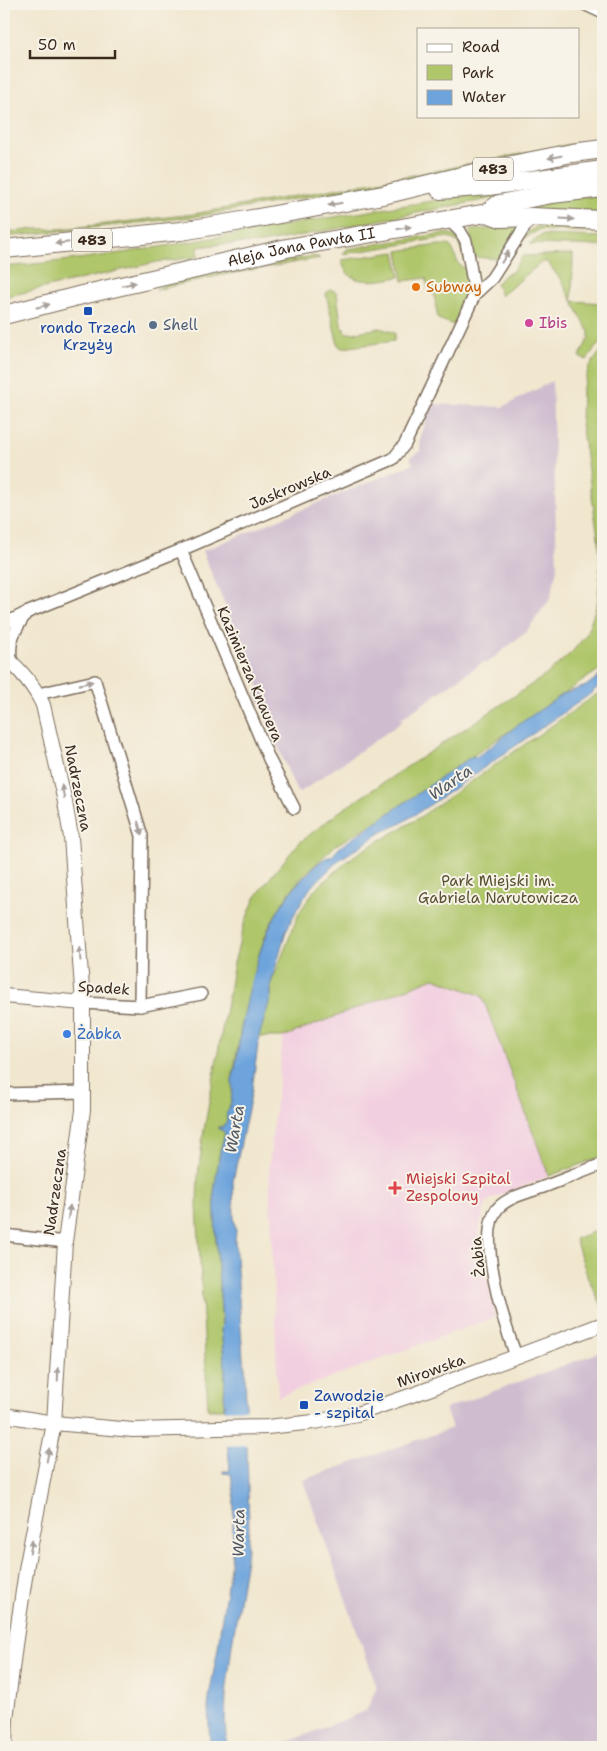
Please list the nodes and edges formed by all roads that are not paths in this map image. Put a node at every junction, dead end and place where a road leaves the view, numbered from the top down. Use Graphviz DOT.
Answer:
graph roads {
  1 [pos="584,4"];
  2 [pos="603,13"];
  3 [pos="603,149"];
  4 [pos="603,170"];
  5 [pos="603,188"];
  6 [pos="383,195"];
  7 [pos="488,213"];
  8 [pos="531,217"];
  9 [pos="449,220"];
  10 [pos="603,220"];
  11 [pos="4,249"];
  12 [pos="476,294"];
  13 [pos="4,315"];
  14 [pos="181,550"];
  15 [pos="26,613"];
  16 [pos="4,624"];
  17 [pos="7,658"];
  18 [pos="38,694"];
  19 [pos="294,808"];
  20 [pos="201,994"];
  21 [pos="4,996"];
  22 [pos="83,1002"];
  23 [pos="140,1006"];
  24 [pos="84,1092"];
  25 [pos="4,1094"];
  26 [pos="603,1164"];
  27 [pos="4,1235"];
  28 [pos="65,1242"];
  29 [pos="603,1324"];
  30 [pos="516,1356"];
  31 [pos="4,1415"];
  32 [pos="54,1423"];
  33 [pos="5,1747"];
  1 -- 2 [label="street"];
  3 -- 6 [label="main road, 483, one-way"];
  4 -- 6 [label="main road, 483"];
  5 -- 7 [label="main road"];
  6 -- 11 [label="main road, 483, one-way"];
  7 -- 8 [label="main road, Aleja Jana Pawła II"];
  7 -- 9 [label="main road, Aleja Jana Pawła II"];
  8 -- 10 [label="main road, Aleja Jana Pawła II, one-way"];
  12 -- 8 [label="street, Jaskrowska, one-way"];
  9 -- 12 [label="street"];
  13 -- 9 [label="main road, Aleja Jana Pawła II, one-way"];
  12 -- 14 [label="street, Jaskrowska"];
  14 -- 15 [label="street, Jaskrowska"];
  14 -- 19 [label="street, Kazimierza Knauera"];
  15 -- 16 [label="street, Jaskrowska"];
  15 -- 17 [label="street"];
  17 -- 18 [label="street, Nadrzeczna"];
  22 -- 18 [label="street, Nadrzeczna, one-way"];
  18 -- 23 [label="street, one-way"];
  20 -- 23 [label="street, Spadek"];
  21 -- 22 [label="street, Spadek"];
  22 -- 23 [label="street, Spadek"];
  22 -- 24 [label="street, Nadrzeczna"];
  24 -- 25 [label="street"];
  28 -- 24 [label="street, Nadrzeczna, one-way"];
  26 -- 30 [label="street, Żabia"];
  27 -- 28 [label="street"];
  32 -- 28 [label="street, Nadrzeczna, one-way"];
  29 -- 30 [label="street, Mirowska"];
  30 -- 32 [label="street, Mirowska"];
  31 -- 32 [label="street"];
  33 -- 32 [label="street, Nadrzeczna, one-way"];
}
